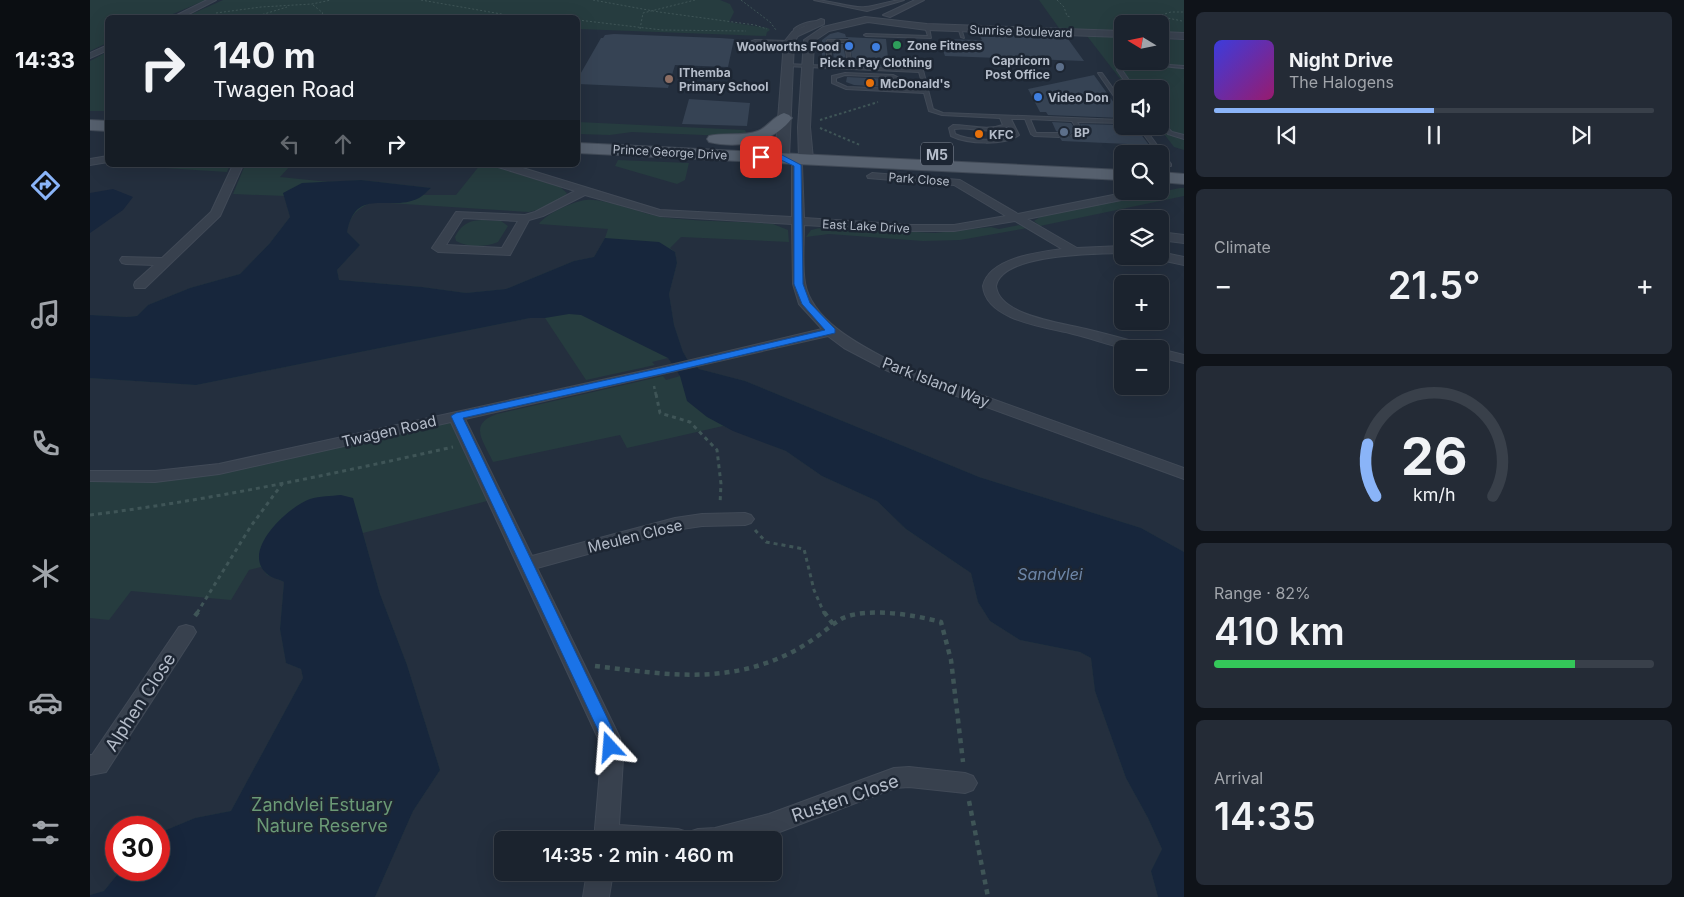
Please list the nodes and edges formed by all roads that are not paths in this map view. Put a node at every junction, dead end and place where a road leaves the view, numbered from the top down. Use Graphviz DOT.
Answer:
graph roads {
  1 [pos="213,0"];
  2 [pos="901,0"];
  3 [pos="921,0"];
  4 [pos="820,1"];
  5 [pos="864,9"];
  6 [pos="845,13"];
  7 [pos="180,15"];
  8 [pos="887,16"];
  9 [pos="868,20"];
  10 [pos="923,27"];
  11 [pos="866,34"];
  12 [pos="1114,34"];
  13 [pos="1169,35"];
  14 [pos="1184,36"];
  15 [pos="792,38"];
  16 [pos="749,43"];
  17 [pos="105,48"];
  18 [pos="90,56"];
  19 [pos="849,59"];
  20 [pos="878,63"];
  21 [pos="787,65"];
  22 [pos="808,66"];
  23 [pos="1184,67"];
  24 [pos="1100,74"];
  25 [pos="1127,80"];
  26 [pos="899,90"];
  27 [pos="927,92"];
  28 [pos="1114,93"];
  29 [pos="90,113"];
  30 [pos="105,114"];
  31 [pos="1005,117"];
  32 [pos="784,118"];
  33 [pos="1026,118"];
  34 [pos="1074,120"];
  35 [pos="1114,122"];
  36 [pos="90,125"];
  37 [pos="105,126"];
  38 [pos="1169,132"];
  39 [pos="1059,135"];
  40 [pos="580,136"];
  41 [pos="1074,136"];
  42 [pos="612,137"];
  43 [pos="1184,137"];
  44 [pos="580,148"];
  45 [pos="782,152"];
  46 [pos="803,157"];
  47 [pos="105,160"];
  48 [pos="90,162"];
  49 [pos="1114,163"];
  50 [pos="237,167"];
  51 [pos="508,167"];
  52 [pos="1169,169"];
  53 [pos="1114,175"];
  54 [pos="872,176"];
  55 [pos="1184,179"];
  56 [pos="584,191"];
  57 [pos="1114,198"];
  58 [pos="1017,217"];
  59 [pos="525,218"];
  60 [pos="798,222"];
  61 [pos="1169,237"];
  62 [pos="1184,239"];
  63 [pos="1074,250"];
  64 [pos="1114,250"];
  65 [pos="1169,258"];
  66 [pos="126,260"];
  67 [pos="1184,261"];
  68 [pos="164,262"];
  69 [pos="140,285"];
  70 [pos="832,331"];
  71 [pos="1114,340"];
  72 [pos="1169,355"];
  73 [pos="1184,359"];
  74 [pos="456,416"];
  75 [pos="1184,474"];
  76 [pos="90,476"];
  77 [pos="745,519"];
  78 [pos="527,564"];
  79 [pos="186,632"];
  80 [pos="90,765"];
  81 [pos="965,783"];
  82 [pos="607,831"];
  83 [pos="746,831"];
  84 [pos="599,881"];
  85 [pos="596,897"];
  1 -- 7 [label="street"];
  2 -- 5 [label="street"];
  3 -- 8 [label="street"];
  4 -- 5 [label="street"];
  4 -- 6 [label="street"];
  5 -- 6 [label="street"];
  5 -- 8 [label="street, Sunrise Boulevard"];
  6 -- 9 [label="street"];
  6 -- 15 [label="street"];
  8 -- 9 [label="street"];
  8 -- 10 [label="street, Sunrise Boulevard"];
  9 -- 10 [label="street, Sunrise Boulevard"];
  9 -- 22 [label="street"];
  10 -- 11 [label="lane"];
  10 -- 12 [label="street, Sunrise Boulevard"];
  13 -- 14 [label="street"];
  15 -- 16 [label="lane"];
  15 -- 21 [label="street"];
  17 -- 18 [label="street"];
  19 -- 20 [label="lane"];
  21 -- 22 [label="lane"];
  21 -- 32 [label="street"];
  22 -- 27 [label="lane"];
  22 -- 46 [label="street"];
  23 -- 25 [label="lane"];
  24 -- 28 [label="lane"];
  26 -- 26 [label="lane"];
  26 -- 27 [label="lane"];
  27 -- 31 [label="lane"];
  29 -- 30 [label="main road"];
  31 -- 31 [label="lane"];
  31 -- 33 [label="lane"];
  32 -- 42 [label="main road"];
  32 -- 45 [label="street"];
  33 -- 34 [label="lane"];
  33 -- 39 [label="lane"];
  34 -- 35 [label="lane"];
  34 -- 41 [label="lane"];
  36 -- 37 [label="main road"];
  38 -- 43 [label="lane"];
  40 -- 42 [label="main road, Prince George Drive / M5"];
  42 -- 45 [label="main road, Prince George Drive / M5"];
  44 -- 45 [label="main road, Prince George Drive / M5"];
  45 -- 46 [label="main road, Prince George Drive / M5"];
  46 -- 49 [label="main road, Prince George Drive / M5"];
  46 -- 53 [label="main road, Prince George Drive / M5"];
  46 -- 60 [label="street, Park Island Way"];
  47 -- 48 [label="street"];
  50 -- 68 [label="street"];
  51 -- 56 [label="street, East Lake Drive"];
  52 -- 55 [label="main road"];
  54 -- 58 [label="street, Park Close"];
  56 -- 59 [label="street"];
  56 -- 60 [label="street, East Lake Drive"];
  57 -- 58 [label="street, East Lake Drive"];
  58 -- 60 [label="street, East Lake Drive"];
  58 -- 63 [label="street, Park Close"];
  59 -- 59 [label="street"];
  60 -- 70 [label="street, Park Island Way"];
  61 -- 62 [label="street"];
  63 -- 64 [label="street"];
  63 -- 71 [label="street"];
  65 -- 67 [label="street"];
  66 -- 68 [label="street"];
  68 -- 69 [label="street"];
  70 -- 74 [label="street, Twagen Road"];
  70 -- 75 [label="street, Park Island Way"];
  72 -- 73 [label="street"];
  74 -- 76 [label="street, Twagen Road"];
  74 -- 78 [label="street"];
  77 -- 78 [label="street, Meulen Close"];
  78 -- 82 [label="street"];
  79 -- 80 [label="street, Alphen Close"];
  81 -- 83 [label="street, Rusten Close"];
  84 -- 85 [label="street"];
}
